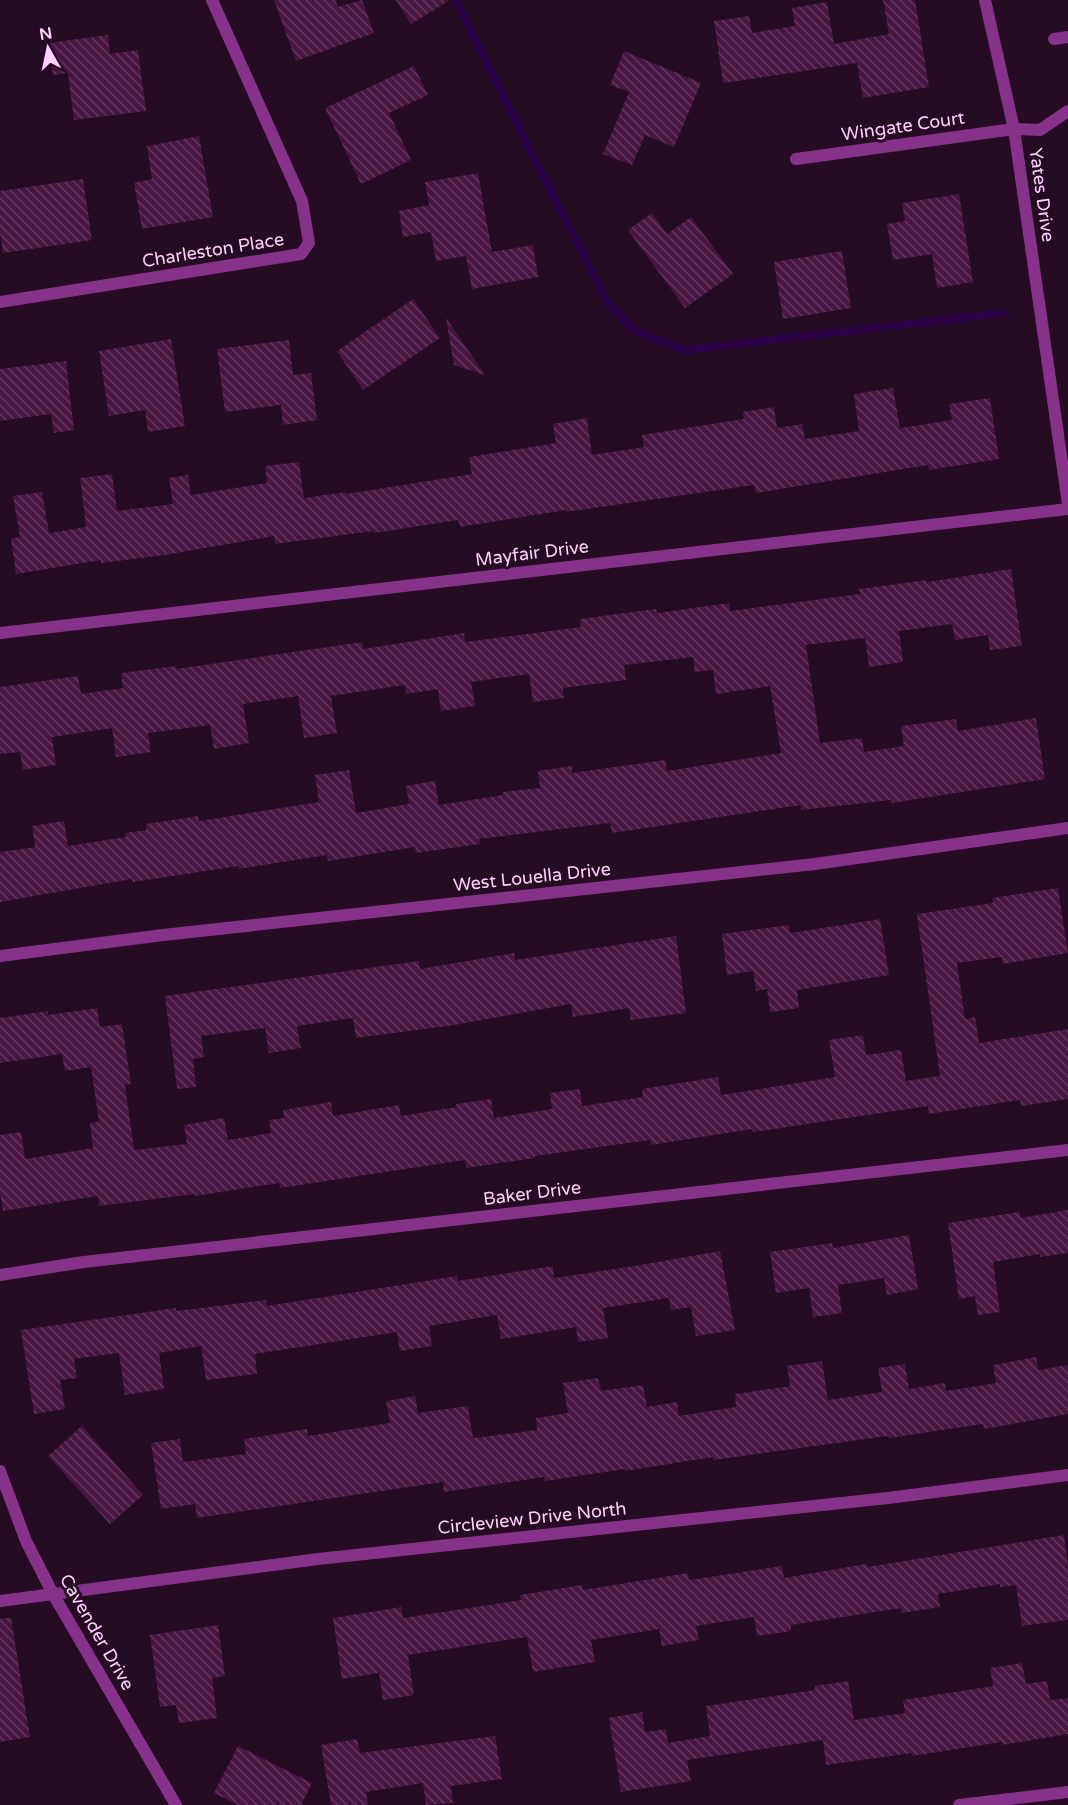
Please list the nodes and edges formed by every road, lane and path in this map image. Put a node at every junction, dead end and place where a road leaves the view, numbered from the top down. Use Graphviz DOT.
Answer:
graph roads {
  1 [pos="212,0"];
  2 [pos="985,0"];
  3 [pos="1068,36"];
  4 [pos="1054,39"];
  5 [pos="1068,111"];
  6 [pos="1014,129"];
  7 [pos="796,159"];
  8 [pos="0,302"];
  9 [pos="1068,504"];
  10 [pos="1068,509"];
  11 [pos="0,633"];
  12 [pos="1068,828"];
  13 [pos="0,956"];
  14 [pos="1068,1150"];
  15 [pos="0,1275"];
  16 [pos="0,1471"];
  17 [pos="1068,1475"];
  18 [pos="53,1594"];
  19 [pos="0,1601"];
  20 [pos="1068,1792"];
  21 [pos="176,1805"];
  22 [pos="959,1805"];
  1 -- 8 [label="street, Charleston Place"];
  2 -- 6 [label="street, Yates Drive"];
  3 -- 4 [label="street"];
  5 -- 6 [label="street, Wingate Court"];
  6 -- 7 [label="street, Wingate Court"];
  6 -- 9 [label="street, Yates Drive"];
  10 -- 11 [label="street, Mayfair Drive"];
  12 -- 13 [label="street, West Louella Drive"];
  14 -- 15 [label="street, Baker Drive"];
  16 -- 18 [label="street, Cavender Drive"];
  17 -- 18 [label="street, Circleview Drive North"];
  18 -- 19 [label="street, Circleview Drive North"];
  18 -- 21 [label="street, Cavender Drive"];
  20 -- 22 [label="street"];
}
